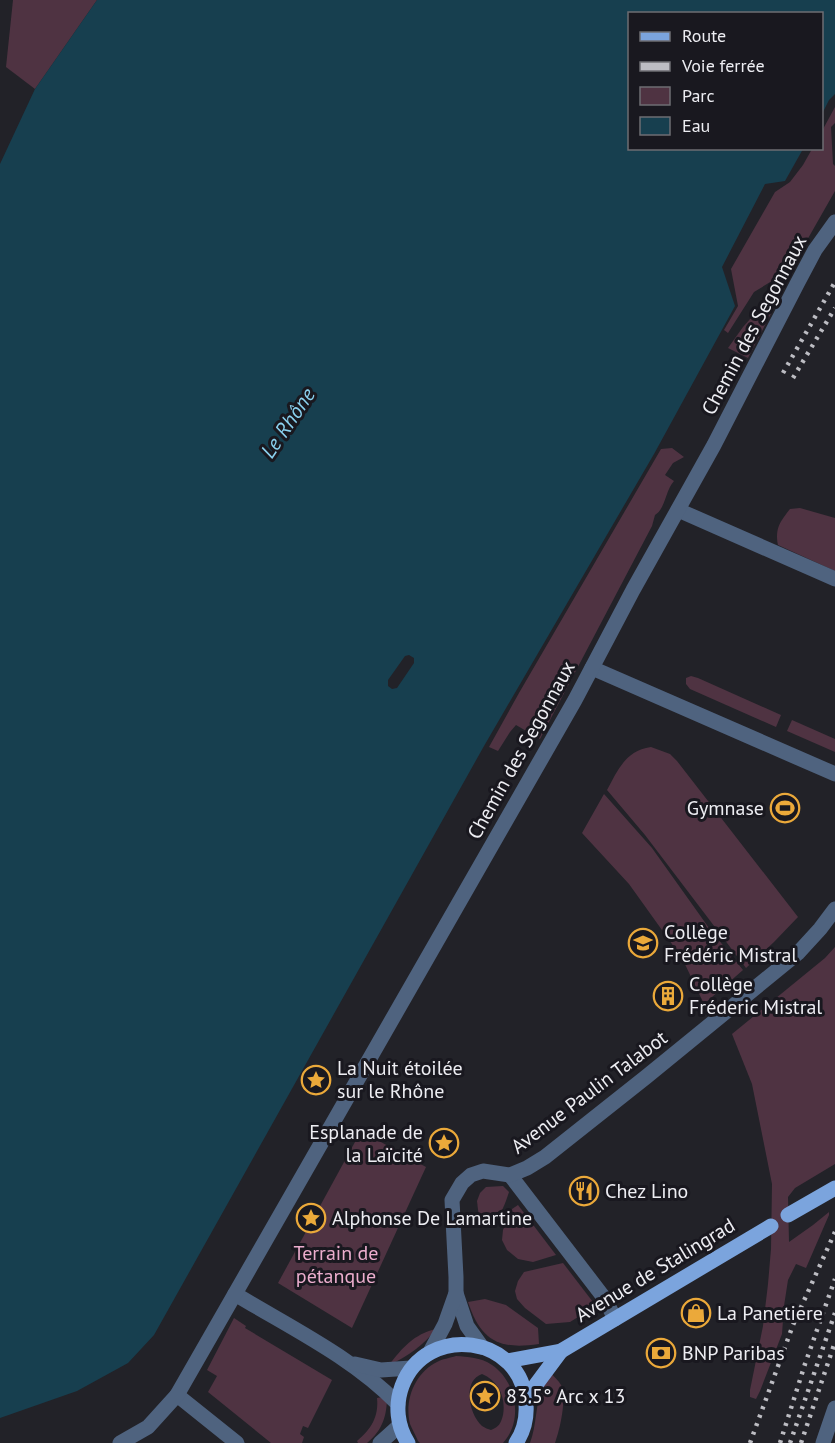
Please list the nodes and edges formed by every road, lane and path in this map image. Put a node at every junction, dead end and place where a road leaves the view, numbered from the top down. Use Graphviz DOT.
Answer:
graph roads {
  1 [pos="835,222"];
  2 [pos="678,510"];
  3 [pos="835,579"];
  4 [pos="592,668"];
  5 [pos="835,774"];
  6 [pos="835,909"];
  7 [pos="510,1175"];
  8 [pos="835,1188"];
  9 [pos="788,1215"];
  10 [pos="771,1226"];
  11 [pos="456,1293"];
  12 [pos="235,1294"];
  13 [pos="615,1319"];
  14 [pos="482,1347"];
  15 [pos="561,1351"];
  16 [pos="430,1352"];
  17 [pos="507,1361"];
  18 [pos="352,1364"];
  19 [pos="411,1368"];
  20 [pos="177,1395"];
  21 [pos="526,1398"];
  22 [pos="398,1404"];
  23 [pos="835,1408"];
  24 [pos="400,1425"];
  25 [pos="517,1442"];
  26 [pos="120,1443"];
  27 [pos="237,1443"];
  28 [pos="380,1443"];
  29 [pos="408,1443"];
  30 [pos="823,1443"];
  1 -- 2 [label="street, Chemin des Segonnaux"];
  2 -- 3 [label="street"];
  2 -- 4 [label="street, Chemin des Segonnaux"];
  4 -- 5 [label="street"];
  4 -- 12 [label="street, Chemin des Segonnaux"];
  6 -- 7 [label="street, Avenue Paulin Talabot"];
  7 -- 11 [label="street, Avenue Paulin Talabot"];
  7 -- 13 [label="street"];
  8 -- 9 [label="main road"];
  10 -- 13 [label="main road, Avenue de Stalingrad"];
  11 -- 14 [label="street"];
  11 -- 16 [label="street, Avenue Paulin Talabot"];
  12 -- 18 [label="street"];
  12 -- 20 [label="street, Chemin des Segonnaux"];
  13 -- 15 [label="main road, Avenue de Stalingrad"];
  14 -- 16 [label="main road"];
  14 -- 17 [label="main road"];
  15 -- 17 [label="main road, Avenue de Stalingrad"];
  15 -- 21 [label="main road, Avenue de Stalingrad"];
  16 -- 19 [label="main road"];
  17 -- 21 [label="main road"];
  18 -- 19 [label="street"];
  18 -- 22 [label="street"];
  19 -- 22 [label="main road"];
  20 -- 26 [label="street, Chemin des Segonnaux"];
  20 -- 27 [label="street"];
  21 -- 25 [label="main road"];
  22 -- 24 [label="main road"];
  23 -- 30 [label="street"];
  24 -- 28 [label="street"];
  24 -- 29 [label="main road"];
}
